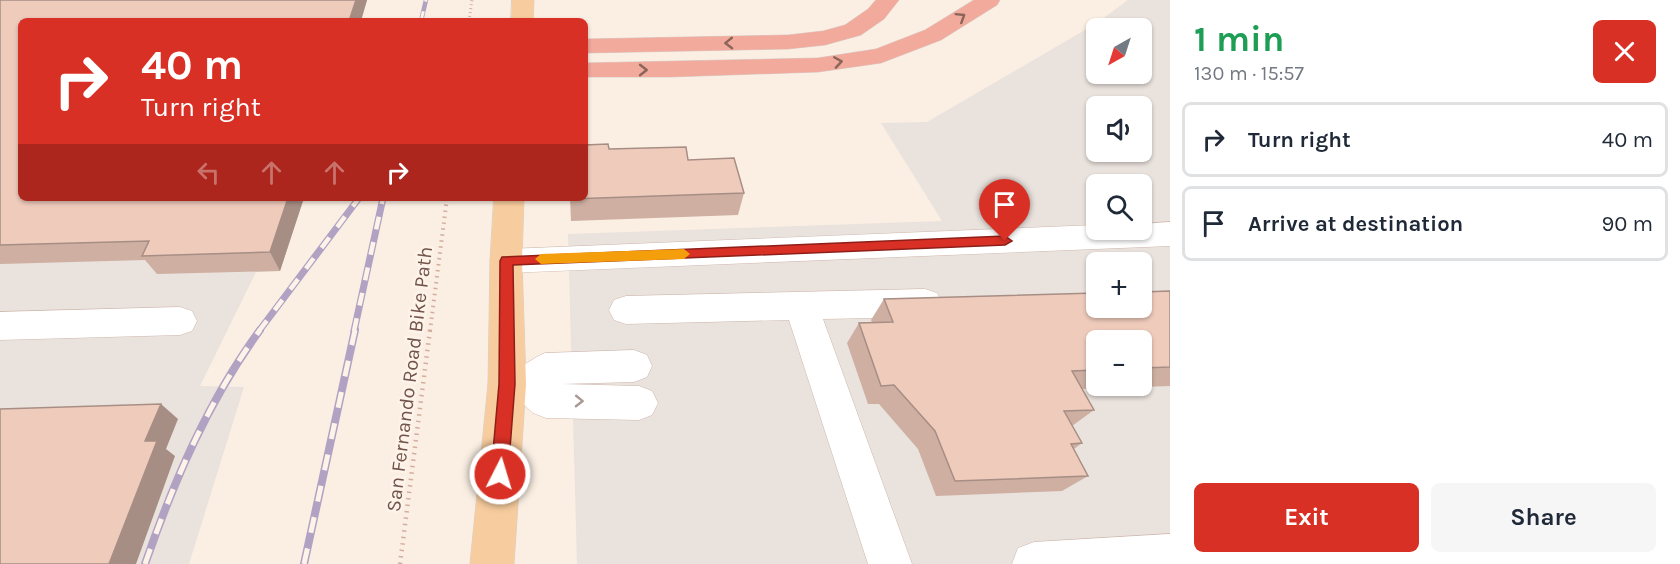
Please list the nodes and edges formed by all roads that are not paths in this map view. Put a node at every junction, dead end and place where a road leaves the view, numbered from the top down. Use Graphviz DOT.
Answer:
graph roads {
  1 [pos="523,0"];
  2 [pos="888,0"];
  3 [pos="989,0"];
  4 [pos="522,18"];
  5 [pos="588,46"];
  6 [pos="588,70"];
  7 [pos="509,201"];
  8 [pos="1170,234"];
  9 [pos="506,261"];
  10 [pos="955,302"];
  11 [pos="801,306"];
  12 [pos="626,310"];
  13 [pos="180,321"];
  14 [pos="0,326"];
  15 [pos="634,366"];
  16 [pos="517,384"];
  17 [pos="639,403"];
  18 [pos="1170,556"];
  19 [pos="492,564"];
  20 [pos="890,564"];
  21 [pos="1034,564"];
  1 -- 4 [label="main road"];
  2 -- 5 [label="highway, one-way"];
  6 -- 3 [label="highway, one-way"];
  7 -- 9 [label="main road"];
  8 -- 9 [label="lane"];
  9 -- 16 [label="main road"];
  10 -- 11 [label="lane"];
  11 -- 12 [label="lane"];
  11 -- 20 [label="lane"];
  13 -- 14 [label="lane"];
  15 -- 16 [label="lane"];
  16 -- 17 [label="lane, one-way"];
  16 -- 19 [label="main road"];
  18 -- 21 [label="lane"];
}
